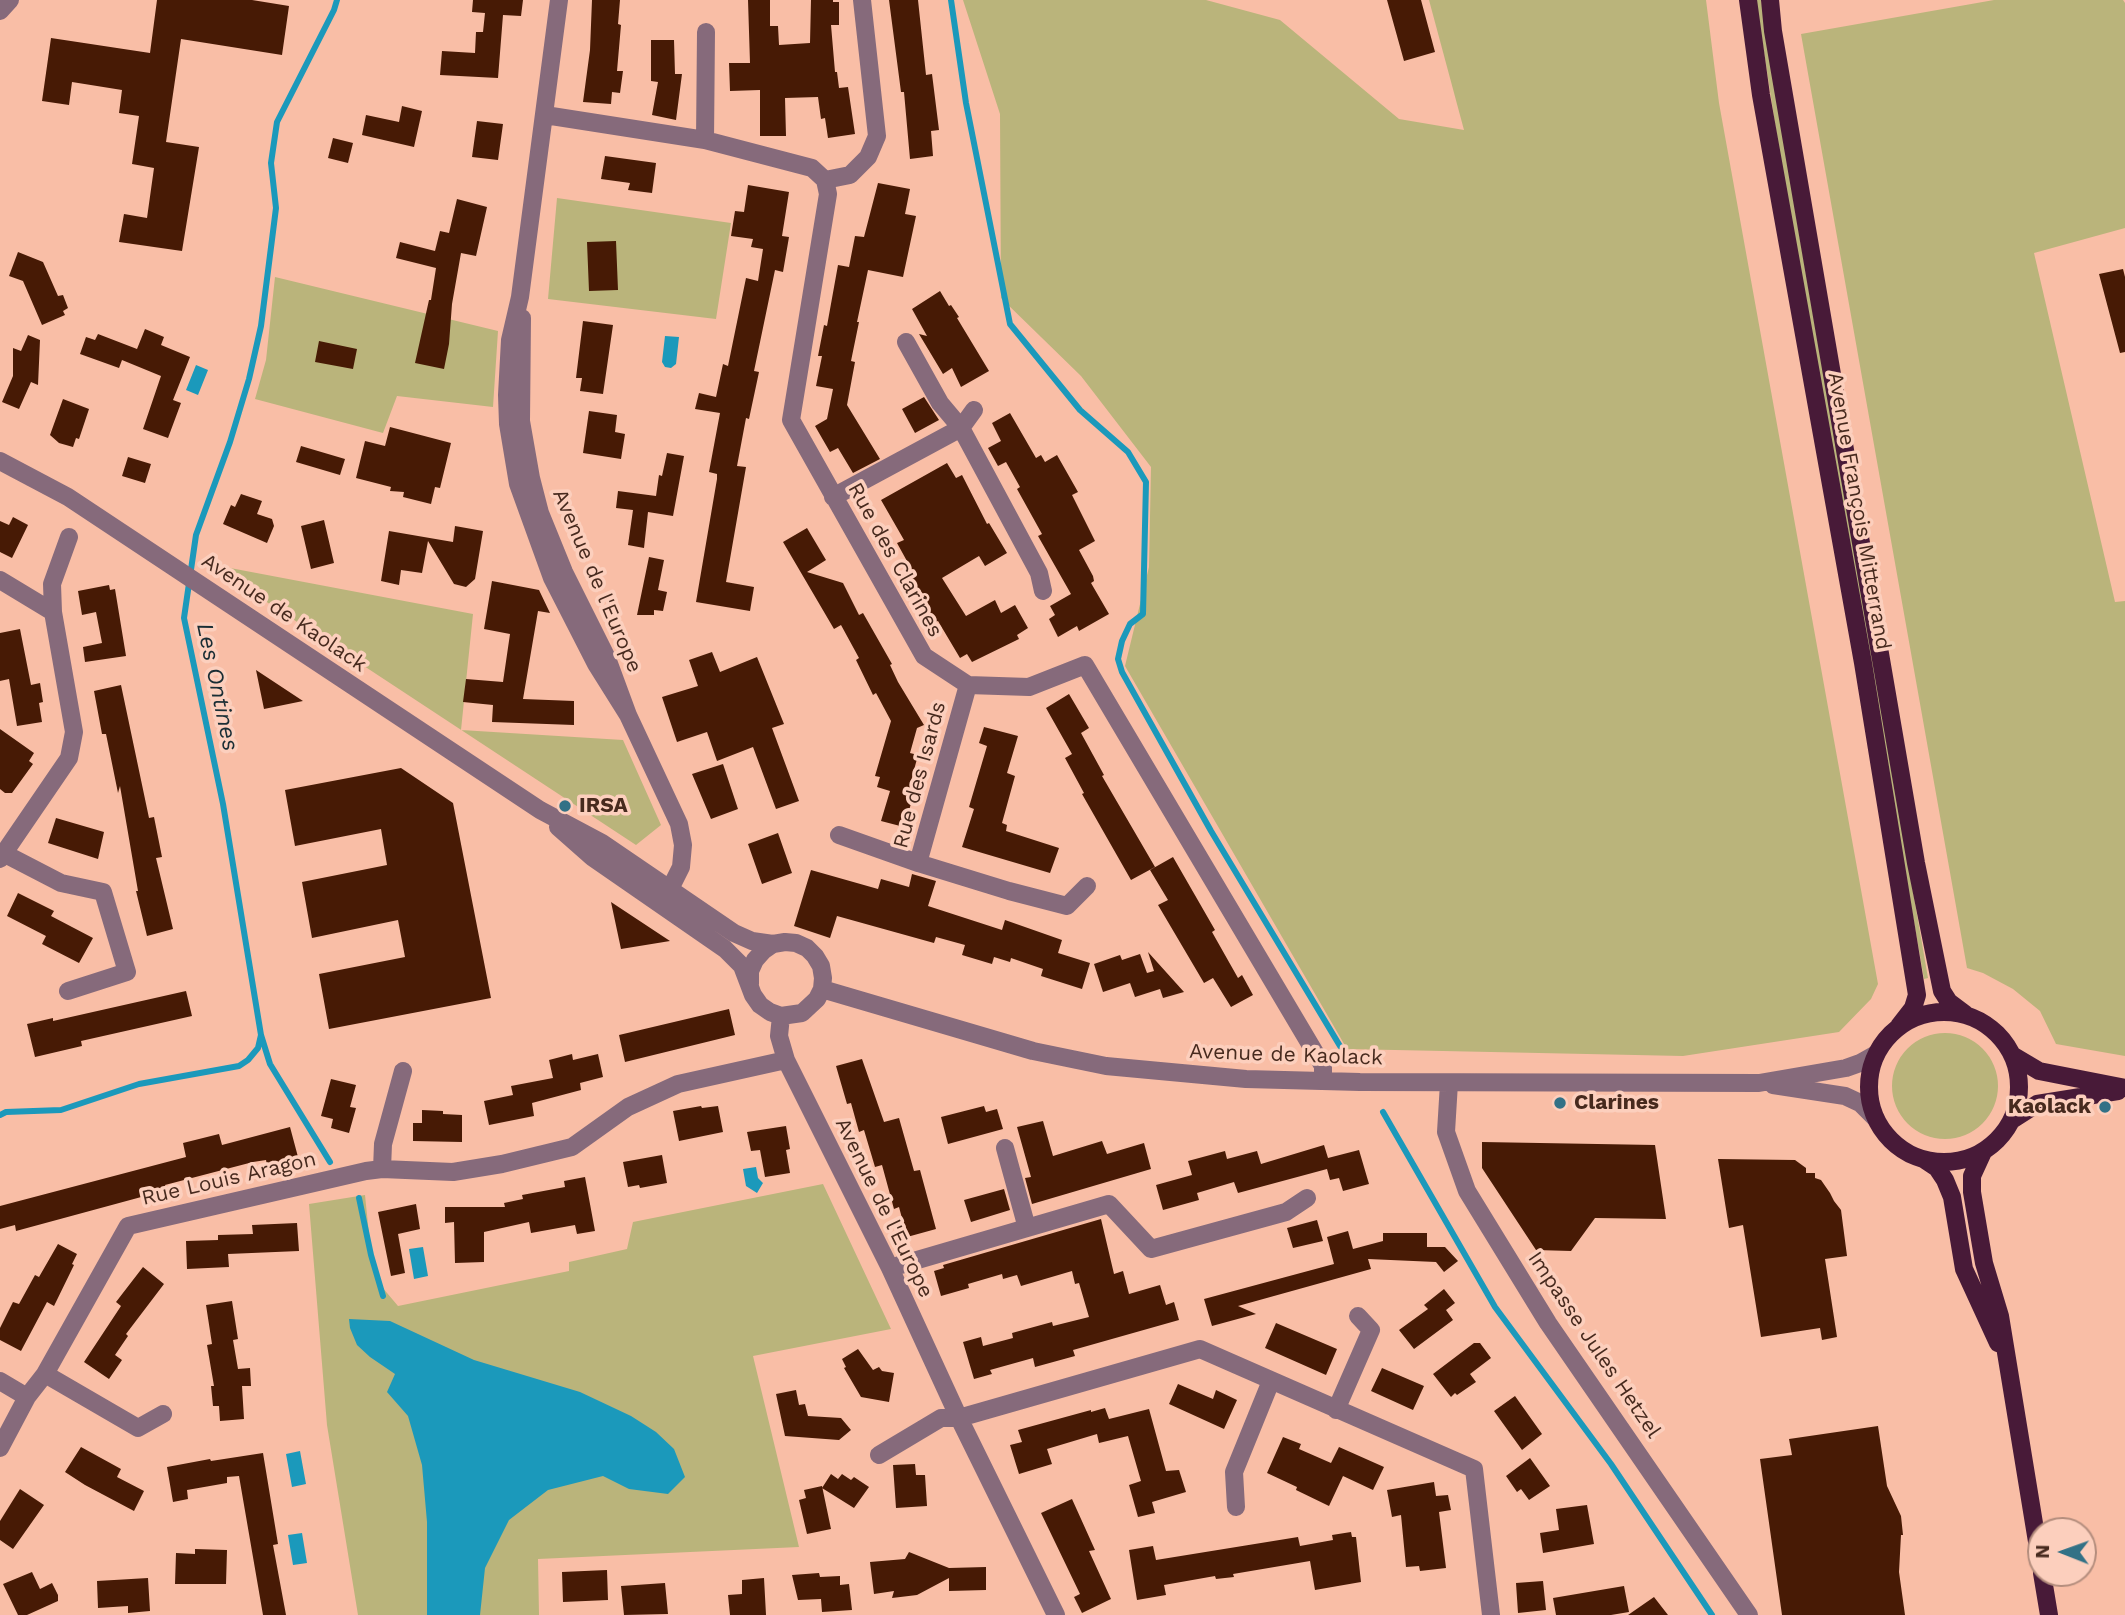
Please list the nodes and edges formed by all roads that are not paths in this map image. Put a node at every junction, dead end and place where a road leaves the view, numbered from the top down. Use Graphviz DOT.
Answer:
graph roads {
  1 [pos="10,0"];
  2 [pos="559,0"];
  3 [pos="862,0"];
  4 [pos="1748,0"];
  5 [pos="1770,0"];
  6 [pos="0,11"];
  7 [pos="706,32"];
  8 [pos="545,115"];
  9 [pos="705,141"];
  10 [pos="825,180"];
  11 [pos="906,342"];
  12 [pos="974,410"];
  13 [pos="961,428"];
  14 [pos="0,461"];
  15 [pos="834,497"];
  16 [pos="69,537"];
  17 [pos="0,580"];
  18 [pos="1043,591"];
  19 [pos="53,612"];
  20 [pos="968,685"];
  21 [pos="540,810"];
  22 [pos="839,835"];
  23 [pos="3,857"];
  24 [pos="918,863"];
  25 [pos="1087,886"];
  26 [pos="670,889"];
  27 [pos="693,927"];
  28 [pos="773,944"];
  29 [pos="750,984"];
  30 [pos="822,989"];
  31 [pos="68,991"];
  32 [pos="1965,1014"];
  33 [pos="781,1016"];
  34 [pos="1899,1026"];
  35 [pos="1876,1054"];
  36 [pos="2012,1055"];
  37 [pos="786,1060"];
  38 [pos="402,1071"];
  39 [pos="1323,1081"];
  40 [pos="1449,1083"];
  41 [pos="1759,1083"];
  42 [pos="2125,1089"];
  43 [pos="1875,1118"];
  44 [pos="2012,1120"];
  45 [pos="1005,1148"];
  46 [pos="1983,1152"];
  47 [pos="1925,1160"];
  48 [pos="382,1169"];
  49 [pos="1307,1198"];
  50 [pos="1027,1228"];
  51 [pos="890,1268"];
  52 [pos="1358,1316"];
  53 [pos="2010,1369"];
  54 [pos="46,1374"];
  55 [pos="0,1381"];
  56 [pos="1271,1381"];
  57 [pos="27,1397"];
  58 [pos="1336,1410"];
  59 [pos="163,1414"];
  60 [pos="959,1418"];
  61 [pos="0,1448"];
  62 [pos="879,1455"];
  63 [pos="1236,1507"];
  64 [pos="2033,1517"];
  65 [pos="2044,1587"];
  66 [pos="1056,1615"];
  67 [pos="1491,1615"];
  68 [pos="1749,1615"];
  69 [pos="2049,1615"];
  1 -- 6 [label="street"];
  2 -- 8 [label="street, Avenue de l'Europe"];
  3 -- 10 [label="street"];
  4 -- 34 [label="main road, Avenue François Mitterrand"];
  5 -- 32 [label="main road, Avenue François Mitterrand"];
  7 -- 9 [label="street"];
  8 -- 9 [label="street"];
  8 -- 26 [label="street, Avenue de l'Europe"];
  9 -- 10 [label="street"];
  10 -- 15 [label="street, Rue des Clarines"];
  11 -- 13 [label="street"];
  12 -- 13 [label="street"];
  13 -- 15 [label="street"];
  13 -- 18 [label="street"];
  14 -- 21 [label="street, Avenue de Kaolack"];
  15 -- 20 [label="street, Rue des Clarines"];
  16 -- 19 [label="street"];
  17 -- 19 [label="street"];
  19 -- 23 [label="street"];
  20 -- 24 [label="street, Rue des Isards"];
  20 -- 39 [label="street"];
  21 -- 26 [label="street, Avenue de Kaolack"];
  21 -- 27 [label="street, Avenue de Kaolack"];
  22 -- 24 [label="street"];
  23 -- 31 [label="street"];
  24 -- 25 [label="street, Rue des Isards"];
  26 -- 27 [label="street"];
  26 -- 28 [label="street, Avenue de Kaolack"];
  27 -- 29 [label="street, Avenue de Kaolack"];
  28 -- 29 [label="street"];
  28 -- 30 [label="street, Avenue de Kaolack"];
  29 -- 33 [label="street, Avenue de Kaolack"];
  30 -- 33 [label="street"];
  30 -- 39 [label="street, Avenue de Kaolack"];
  32 -- 34 [label="main road"];
  32 -- 36 [label="main road"];
  33 -- 37 [label="street, Avenue de l'Europe"];
  34 -- 35 [label="main road"];
  35 -- 41 [label="street, Avenue de Kaolack"];
  35 -- 43 [label="main road"];
  36 -- 42 [label="main road"];
  36 -- 44 [label="main road"];
  37 -- 48 [label="street, Rue Louis Aragon"];
  37 -- 51 [label="street, Avenue de l'Europe"];
  38 -- 48 [label="street"];
  39 -- 40 [label="street, Avenue de Kaolack"];
  40 -- 41 [label="street, Avenue de Kaolack"];
  40 -- 68 [label="street, Impasse Jules Hetzel"];
  41 -- 43 [label="street, Avenue de Kaolack"];
  42 -- 44 [label="main road"];
  43 -- 47 [label="main road"];
  44 -- 46 [label="main road"];
  45 -- 50 [label="street"];
  46 -- 47 [label="main road"];
  46 -- 53 [label="main road"];
  47 -- 53 [label="main road"];
  48 -- 54 [label="street, Rue Louis Aragon"];
  49 -- 50 [label="street"];
  50 -- 51 [label="street"];
  51 -- 60 [label="street, Avenue de l'Europe"];
  52 -- 58 [label="street"];
  53 -- 64 [label="main road"];
  54 -- 57 [label="street, Rue Louis Aragon"];
  54 -- 59 [label="street"];
  55 -- 57 [label="street"];
  56 -- 58 [label="street"];
  56 -- 60 [label="street"];
  56 -- 63 [label="street"];
  57 -- 61 [label="street, Rue Louis Aragon"];
  58 -- 67 [label="street"];
  60 -- 62 [label="street"];
  60 -- 66 [label="street, Avenue de l'Europe"];
  65 -- 69 [label="main road"];
}
